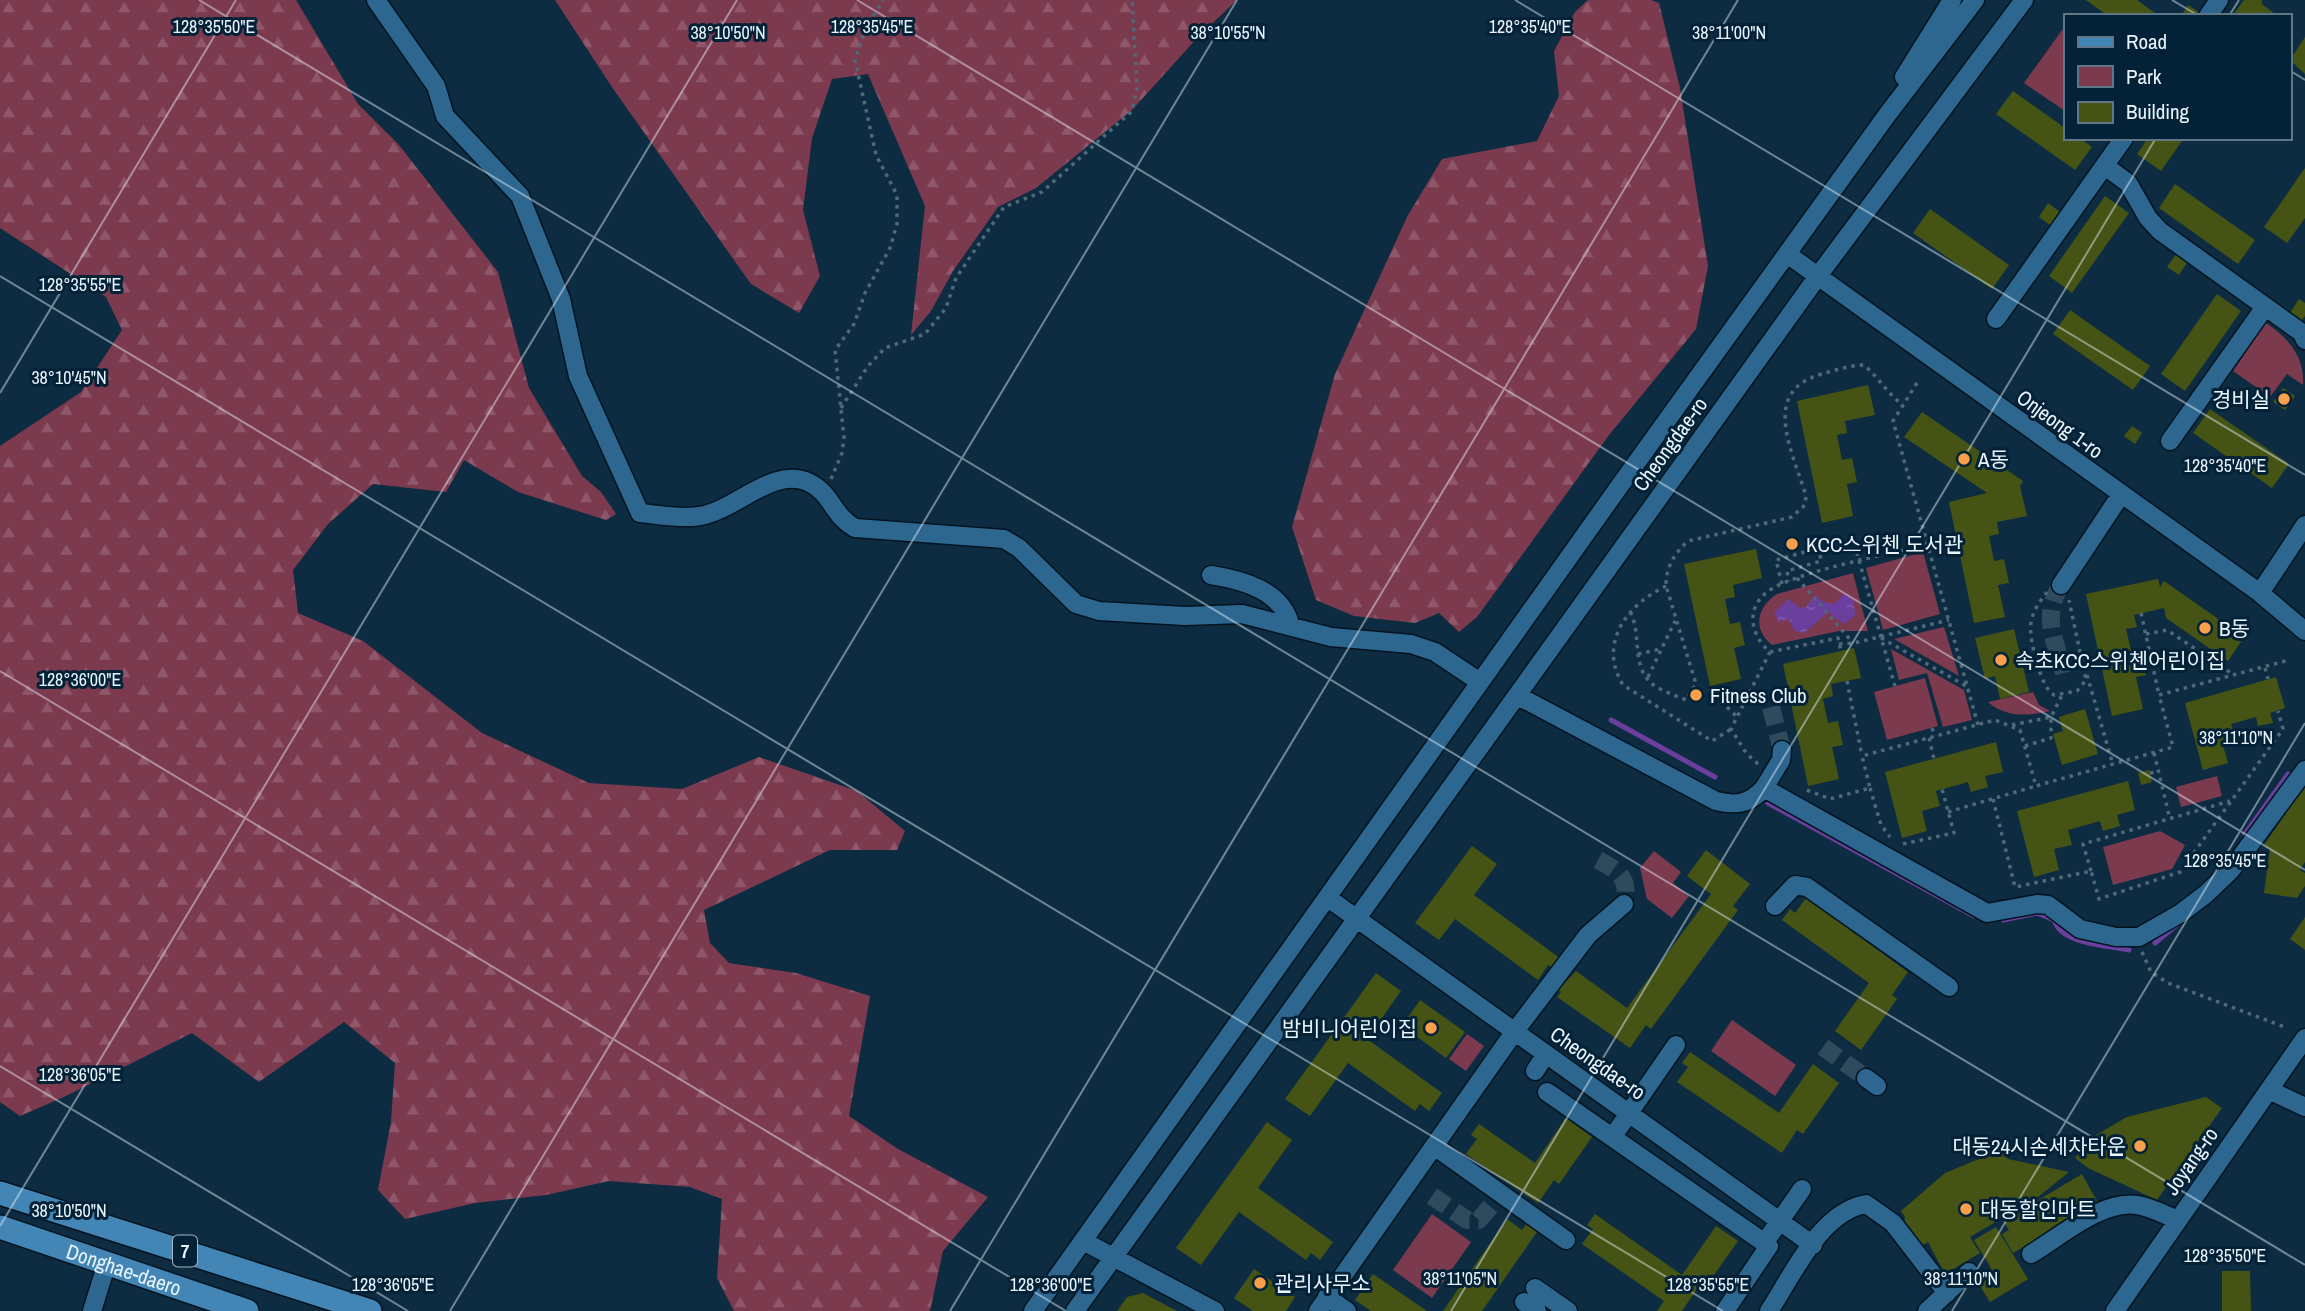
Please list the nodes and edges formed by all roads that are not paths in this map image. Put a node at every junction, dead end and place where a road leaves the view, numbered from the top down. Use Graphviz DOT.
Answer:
graph roads {
  1 [pos="376,0"];
  2 [pos="1952,0"];
  3 [pos="1975,0"];
  4 [pos="2024,0"];
  5 [pos="2123,140"];
  6 [pos="2105,166"];
  7 [pos="1827,198"];
  8 [pos="1787,254"];
  9 [pos="1818,276"];
  10 [pos="2265,307"];
  11 [pos="1996,320"];
  12 [pos="2305,340"];
  13 [pos="2170,441"];
  14 [pos="2120,496"];
  15 [pos="2305,525"];
  16 [pos="1210,576"];
  17 [pos="2061,589"];
  18 [pos="2260,593"];
  19 [pos="1290,624"];
  20 [pos="2305,631"];
  21 [pos="1480,682"];
  22 [pos="1518,696"];
  23 [pos="1782,750"];
  24 [pos="2305,770"];
  25 [pos="1768,782"];
  26 [pos="1328,898"];
  27 [pos="1625,904"];
  28 [pos="1775,906"];
  29 [pos="1357,918"];
  30 [pos="1949,987"];
  31 [pos="1515,1031"];
  32 [pos="1676,1045"];
  33 [pos="2302,1047"];
  34 [pos="1546,1054"];
  35 [pos="1535,1071"];
  36 [pos="2269,1090"];
  37 [pos="1547,1092"];
  38 [pos="2305,1107"];
  39 [pos="1629,1113"];
  40 [pos="1618,1129"];
  41 [pos="1434,1146"];
  42 [pos="1802,1189"];
  43 [pos="0,1193"];
  44 [pos="2178,1220"];
  45 [pos="0,1227"];
  46 [pos="1775,1228"];
  47 [pos="1566,1240"];
  48 [pos="1083,1241"];
  49 [pos="1813,1245"];
  50 [pos="2031,1254"];
  51 [pos="1113,1258"];
  52 [pos="107,1263"];
  53 [pos="1969,1272"];
  54 [pos="1947,1293"];
  55 [pos="1532,1300"];
  56 [pos="1322,1304"];
  57 [pos="92,1311"];
  58 [pos="247,1311"];
  59 [pos="370,1311"];
  60 [pos="1033,1311"];
  61 [pos="1075,1311"];
  62 [pos="1215,1311"];
  63 [pos="1347,1311"];
  64 [pos="1568,1311"];
  65 [pos="1725,1311"];
  66 [pos="1769,1311"];
  67 [pos="1927,1311"];
  68 [pos="2115,1311"];
  1 -- 19 [label="street"];
  2 -- 7 [label="street"];
  3 -- 7 [label="street, Cheongdae-ro"];
  4 -- 9 [label="street, Cheongdae-ro"];
  5 -- 6 [label="street"];
  6 -- 10 [label="street"];
  6 -- 11 [label="street"];
  7 -- 8 [label="street, Cheongdae-ro"];
  8 -- 9 [label="street, Onjeong 1-ro"];
  8 -- 21 [label="street, Cheongdae-ro"];
  9 -- 14 [label="street, Onjeong 1-ro"];
  9 -- 22 [label="street, Cheongdae-ro"];
  10 -- 12 [label="street"];
  10 -- 13 [label="street"];
  14 -- 17 [label="street"];
  14 -- 18 [label="street, Onjeong 1-ro"];
  15 -- 18 [label="street"];
  16 -- 19 [label="street"];
  18 -- 20 [label="street, Onjeong 1-ro"];
  19 -- 21 [label="street"];
  21 -- 26 [label="street, Cheongdae-ro"];
  22 -- 25 [label="street"];
  22 -- 29 [label="street, Cheongdae-ro"];
  23 -- 25 [label="street"];
  24 -- 25 [label="street"];
  26 -- 29 [label="street, Cheongdae-ro"];
  26 -- 48 [label="street, Cheongdae-ro"];
  27 -- 31 [label="street"];
  28 -- 30 [label="street"];
  29 -- 31 [label="street, Cheongdae-ro"];
  29 -- 51 [label="street, Cheongdae-ro"];
  31 -- 34 [label="street, Cheongdae-ro"];
  31 -- 41 [label="street"];
  32 -- 39 [label="street"];
  33 -- 36 [label="street, Joyang-ro"];
  34 -- 35 [label="street"];
  34 -- 39 [label="street, Cheongdae-ro"];
  36 -- 38 [label="street"];
  36 -- 44 [label="street, Joyang-ro"];
  37 -- 65 [label="street"];
  39 -- 40 [label="street"];
  39 -- 46 [label="street, Cheongdae-ro"];
  41 -- 47 [label="street"];
  41 -- 56 [label="street"];
  42 -- 46 [label="street"];
  43 -- 59 [label="main road, Donghae-daero / 7"];
  44 -- 50 [label="street"];
  44 -- 68 [label="street, Joyang-ro"];
  45 -- 52 [label="main road, Donghae-daero / 7"];
  46 -- 49 [label="street, Cheongdae-ro"];
  48 -- 51 [label="street"];
  48 -- 60 [label="street, Cheongdae-ro"];
  49 -- 54 [label="street"];
  49 -- 66 [label="street"];
  51 -- 61 [label="street, Cheongdae-ro"];
  51 -- 62 [label="street"];
  52 -- 57 [label="street"];
  52 -- 58 [label="main road, Donghae-daero / 7"];
  53 -- 54 [label="street"];
  54 -- 67 [label="street"];
  55 -- 64 [label="street"];
  56 -- 63 [label="street"];
}
